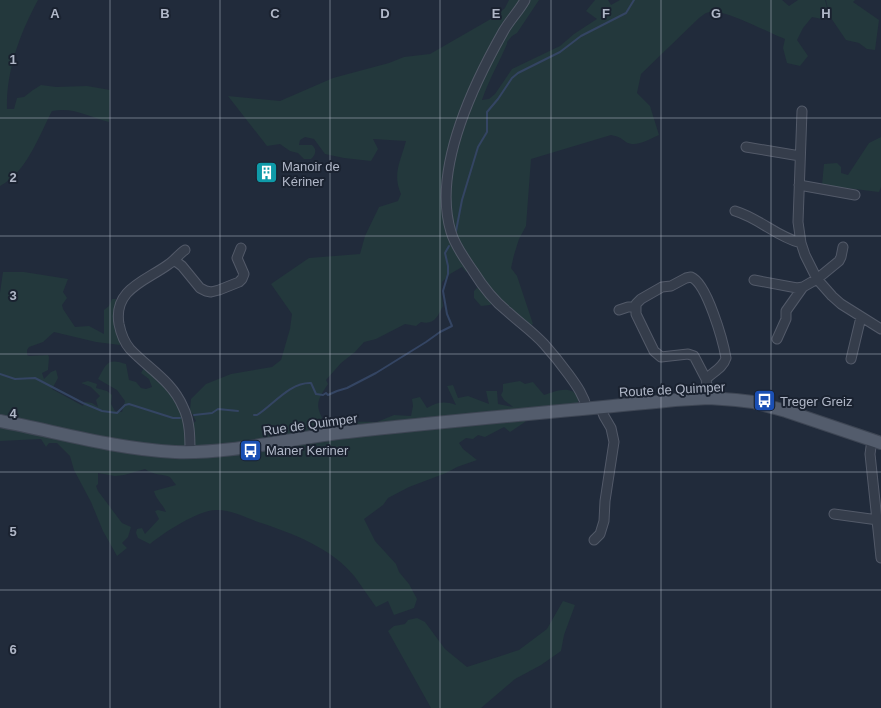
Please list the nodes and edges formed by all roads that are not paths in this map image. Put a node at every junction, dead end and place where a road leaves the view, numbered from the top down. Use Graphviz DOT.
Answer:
graph roads {
  1 [pos="525,0"];
  2 [pos="802,111"];
  3 [pos="746,147"];
  4 [pos="800,156"];
  5 [pos="799,186"];
  6 [pos="855,195"];
  7 [pos="735,211"];
  8 [pos="801,243"];
  9 [pos="843,247"];
  10 [pos="241,248"];
  11 [pos="185,250"];
  12 [pos="174,260"];
  13 [pos="817,279"];
  14 [pos="754,280"];
  15 [pos="803,287"];
  16 [pos="635,307"];
  17 [pos="619,310"];
  18 [pos="861,317"];
  19 [pos="881,329"];
  20 [pos="777,339"];
  21 [pos="851,359"];
  22 [pos="706,379"];
  23 [pos="709,398"];
  24 [pos="601,408"];
  25 [pos="587,409"];
  26 [pos="0,421"];
  27 [pos="876,442"];
  28 [pos="190,452"];
  29 [pos="834,514"];
  30 [pos="878,520"];
  31 [pos="594,540"];
  32 [pos="881,558"];
  1 -- 25 [label="street"];
  2 -- 4 [label="street"];
  3 -- 4 [label="street"];
  4 -- 5 [label="street"];
  5 -- 6 [label="street"];
  5 -- 8 [label="street"];
  7 -- 8 [label="street"];
  8 -- 13 [label="street"];
  9 -- 13 [label="street"];
  10 -- 12 [label="street"];
  11 -- 12 [label="street"];
  12 -- 28 [label="street"];
  13 -- 15 [label="street"];
  13 -- 18 [label="street"];
  14 -- 15 [label="street"];
  15 -- 20 [label="street"];
  16 -- 17 [label="street"];
  16 -- 22 [label="street"];
  16 -- 22 [label="street"];
  18 -- 19 [label="street"];
  18 -- 21 [label="street"];
  22 -- 23 [label="street"];
  23 -- 24 [label="main road, Route de Quimper"];
  23 -- 27 [label="main road, Route de Quimper"];
  24 -- 25 [label="main road, Rue de Quimper"];
  24 -- 31 [label="street"];
  25 -- 28 [label="main road, Rue de Quimper"];
  26 -- 28 [label="main road, Rue de Quimper"];
  27 -- 30 [label="street"];
  29 -- 30 [label="street"];
  30 -- 32 [label="street"];
}
